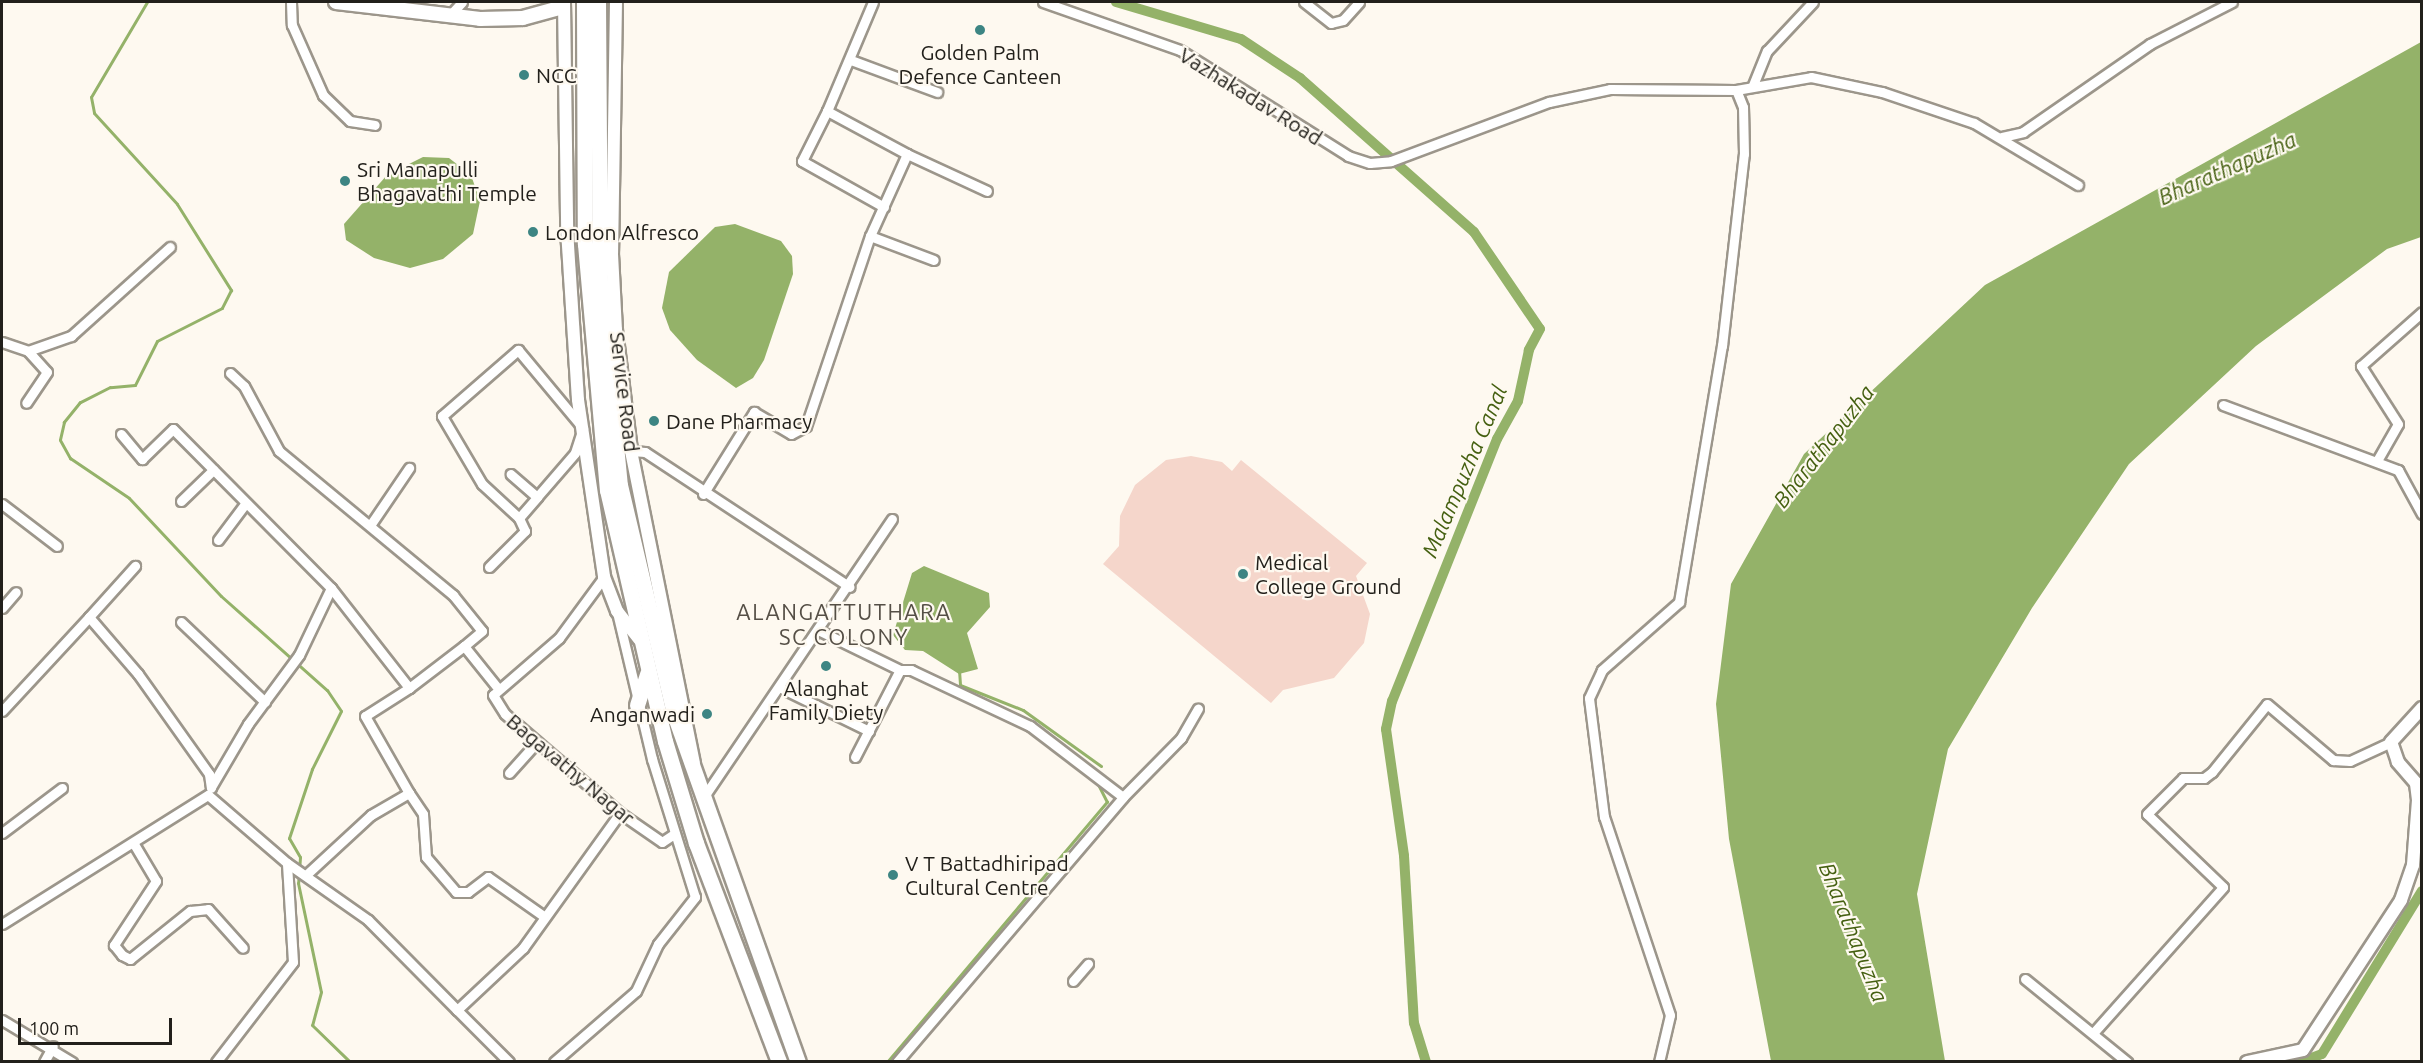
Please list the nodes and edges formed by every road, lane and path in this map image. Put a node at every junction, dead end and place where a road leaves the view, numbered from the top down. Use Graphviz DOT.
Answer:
graph roads {
  1 [pos="291,2"];
  2 [pos="336,2"];
  3 [pos="462,2"];
  4 [pos="584,2"];
  5 [pos="598,2"];
  6 [pos="616,2"];
  7 [pos="873,2"];
  8 [pos="1043,2"];
  9 [pos="1304,2"];
  10 [pos="1359,2"];
  11 [pos="1813,2"];
  12 [pos="2232,2"];
  13 [pos="564,4"];
  14 [pos="449,16"];
  15 [pos="851,60"];
  16 [pos="1753,85"];
  17 [pos="1736,90"];
  18 [pos="937,92"];
  19 [pos="827,111"];
  20 [pos="375,125"];
  21 [pos="2002,137"];
  22 [pos="907,154"];
  23 [pos="2078,185"];
  24 [pos="987,191"];
  25 [pos="884,207"];
  26 [pos="870,236"];
  27 [pos="170,247"];
  28 [pos="934,260"];
  29 [pos="2421,312"];
  30 [pos="2,342"];
  31 [pos="28,351"];
  32 [pos="230,373"];
  33 [pos="26,403"];
  34 [pos="2223,405"];
  35 [pos="583,428"];
  36 [pos="121,434"];
  37 [pos="631,452"];
  38 [pos="2378,459"];
  39 [pos="409,468"];
  40 [pos="213,470"];
  41 [pos="511,474"];
  42 [pos="703,494"];
  43 [pos="537,497"];
  44 [pos="182,501"];
  45 [pos="2,504"];
  46 [pos="245,504"];
  47 [pos="2421,514"];
  48 [pos="519,518"];
  49 [pos="892,519"];
  50 [pos="371,524"];
  51 [pos="218,540"];
  52 [pos="57,546"];
  53 [pos="135,566"];
  54 [pos="489,567"];
  55 [pos="604,577"];
  56 [pos="850,587"];
  57 [pos="331,588"];
  58 [pos="16,592"];
  59 [pos="2,608"];
  60 [pos="616,611"];
  61 [pos="89,617"];
  62 [pos="182,622"];
  63 [pos="820,630"];
  64 [pos="639,639"];
  65 [pos="464,646"];
  66 [pos="900,670"];
  67 [pos="647,674"];
  68 [pos="496,686"];
  69 [pos="409,688"];
  70 [pos="781,688"];
  71 [pos="265,702"];
  72 [pos="638,705"];
  73 [pos="1198,708"];
  74 [pos="2421,708"];
  75 [pos="2,711"];
  76 [pos="869,731"];
  77 [pos="536,742"];
  78 [pos="2391,742"];
  79 [pos="855,757"];
  80 [pos="509,773"];
  81 [pos="694,776"];
  82 [pos="62,788"];
  83 [pos="209,791"];
  84 [pos="409,793"];
  85 [pos="1123,797"];
  86 [pos="701,800"];
  87 [pos="620,813"];
  88 [pos="2,833"];
  89 [pos="674,834"];
  90 [pos="134,844"];
  91 [pos="298,869"];
  92 [pos="542,915"];
  93 [pos="3,920"];
  94 [pos="243,948"];
  95 [pos="1088,964"];
  96 [pos="2025,979"];
  97 [pos="1073,981"];
  98 [pos="457,1010"];
  99 [pos="2,1020"];
  100 [pos="2094,1032"];
  101 [pos="53,1046"];
  102 [pos="44,1062"];
  103 [pos="72,1062"];
  104 [pos="216,1062"];
  105 [pos="509,1062"];
  106 [pos="554,1062"];
  107 [pos="779,1062"];
  108 [pos="798,1062"];
  109 [pos="897,1062"];
  110 [pos="1659,1062"];
  111 [pos="2127,1062"];
  112 [pos="2247,1062"];
  1 -- 20 [label="street"];
  2 -- 14 [label="main road"];
  3 -- 14 [label="street"];
  4 -- 64 [label="highway"];
  5 -- 81 [label="highway"];
  6 -- 37 [label="street, Service Road"];
  7 -- 15 [label="street"];
  8 -- 17 [label="street, Vazhakadav Road"];
  9 -- 10 [label="street"];
  11 -- 16 [label="street"];
  12 -- 21 [label="street"];
  13 -- 14 [label="main road"];
  13 -- 35 [label="street"];
  15 -- 18 [label="street"];
  15 -- 19 [label="street"];
  16 -- 17 [label="street"];
  16 -- 21 [label="street"];
  17 -- 110 [label="street"];
  19 -- 22 [label="street"];
  19 -- 25 [label="street"];
  21 -- 23 [label="street"];
  22 -- 24 [label="street"];
  22 -- 25 [label="street"];
  25 -- 26 [label="street"];
  26 -- 28 [label="street"];
  26 -- 42 [label="street"];
  27 -- 31 [label="street"];
  29 -- 38 [label="street"];
  30 -- 31 [label="street"];
  31 -- 33 [label="street"];
  32 -- 50 [label="street"];
  34 -- 38 [label="street"];
  35 -- 43 [label="street"];
  35 -- 48 [label="street"];
  35 -- 55 [label="street"];
  36 -- 40 [label="street"];
  37 -- 42 [label="street"];
  37 -- 81 [label="street, Service Road"];
  38 -- 47 [label="street"];
  39 -- 50 [label="street"];
  40 -- 44 [label="street"];
  40 -- 46 [label="street"];
  41 -- 43 [label="street"];
  42 -- 56 [label="street"];
  43 -- 48 [label="street"];
  45 -- 52 [label="street"];
  46 -- 51 [label="street"];
  46 -- 57 [label="street"];
  48 -- 54 [label="street"];
  49 -- 56 [label="street"];
  50 -- 65 [label="street"];
  53 -- 61 [label="street"];
  55 -- 60 [label="street"];
  55 -- 68 [label="street, Bagavathy Nagar"];
  56 -- 63 [label="street"];
  57 -- 69 [label="street"];
  57 -- 71 [label="street"];
  58 -- 59 [label="street"];
  60 -- 64 [label="street"];
  60 -- 72 [label="street"];
  61 -- 75 [label="street"];
  61 -- 83 [label="street"];
  62 -- 71 [label="street"];
  63 -- 66 [label="street"];
  63 -- 70 [label="street"];
  64 -- 67 [label="highway"];
  65 -- 68 [label="street"];
  65 -- 69 [label="street"];
  66 -- 76 [label="street"];
  66 -- 85 [label="street"];
  67 -- 72 [label="highway"];
  67 -- 107 [label="highway"];
  68 -- 77 [label="street, Bagavathy Nagar"];
  69 -- 84 [label="street"];
  70 -- 76 [label="street"];
  70 -- 86 [label="street"];
  71 -- 83 [label="street"];
  72 -- 89 [label="street"];
  73 -- 85 [label="street"];
  74 -- 78 [label="street"];
  76 -- 79 [label="street"];
  77 -- 80 [label="street"];
  77 -- 87 [label="street, Bagavathy Nagar"];
  78 -- 100 [label="street"];
  78 -- 112 [label="street"];
  81 -- 86 [label="highway"];
  82 -- 88 [label="street"];
  83 -- 90 [label="street"];
  83 -- 91 [label="street"];
  84 -- 91 [label="street"];
  84 -- 92 [label="street"];
  85 -- 109 [label="street"];
  86 -- 108 [label="highway"];
  87 -- 89 [label="street, Bagavathy Nagar"];
  87 -- 92 [label="street"];
  89 -- 106 [label="street"];
  90 -- 93 [label="street"];
  90 -- 94 [label="street"];
  91 -- 98 [label="street"];
  91 -- 104 [label="street"];
  92 -- 98 [label="street"];
  95 -- 97 [label="street"];
  96 -- 100 [label="street"];
  98 -- 105 [label="street"];
  99 -- 101 [label="street"];
  100 -- 111 [label="street"];
  101 -- 102 [label="street"];
  101 -- 103 [label="street"];
}
